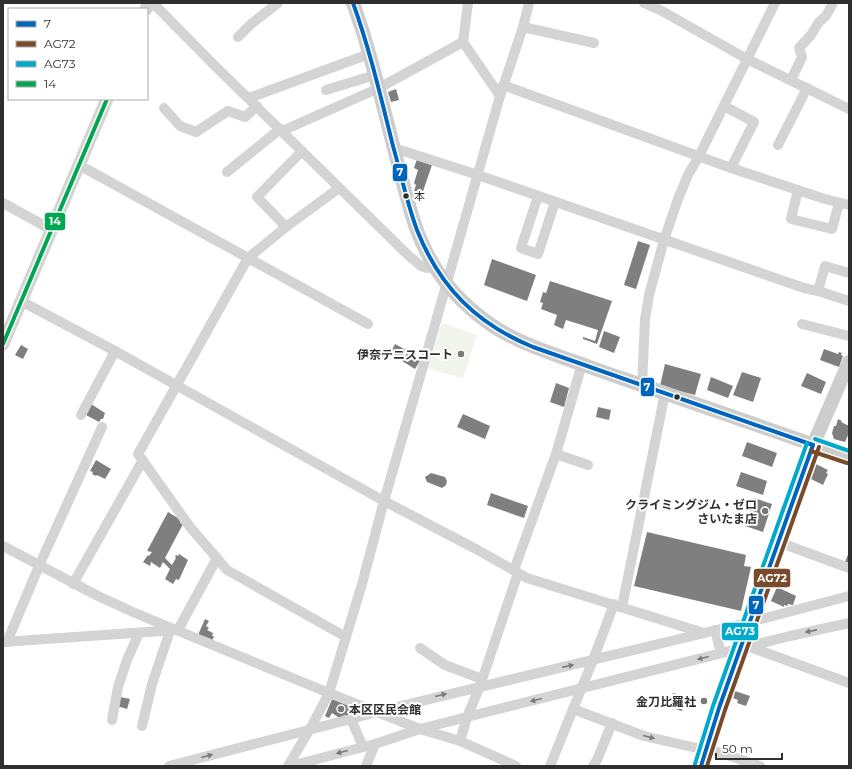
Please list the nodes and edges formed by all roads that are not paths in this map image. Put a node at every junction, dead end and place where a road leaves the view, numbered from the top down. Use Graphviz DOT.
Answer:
graph roads {
  1 [pos="154,3"];
  2 [pos="278,3"];
  3 [pos="353,3"];
  4 [pos="468,3"];
  5 [pos="529,3"];
  6 [pos="644,3"];
  7 [pos="775,3"];
  8 [pos="833,3"];
  9 [pos="523,27"];
  10 [pos="238,37"];
  11 [pos="463,42"];
  12 [pos="594,43"];
  13 [pos="369,54"];
  14 [pos="747,59"];
  15 [pos="791,80"];
  16 [pos="377,81"];
  17 [pos="504,85"];
  18 [pos="807,88"];
  19 [pos="326,90"];
  20 [pos="500,96"];
  21 [pos="248,98"];
  22 [pos="107,100"];
  23 [pos="257,106"];
  24 [pos="724,106"];
  25 [pos="164,108"];
  26 [pos="849,109"];
  27 [pos="281,130"];
  28 [pos="778,145"];
  29 [pos="394,148"];
  30 [pos="302,151"];
  31 [pos="699,156"];
  32 [pos="79,165"];
  33 [pos="731,168"];
  34 [pos="227,172"];
  35 [pos="478,175"];
  36 [pos="339,188"];
  37 [pos="798,190"];
  38 [pos="538,196"];
  39 [pos="555,202"];
  40 [pos="3,203"];
  41 [pos="839,203"];
  42 [pos="849,206"];
  43 [pos="286,227"];
  44 [pos="52,230"];
  45 [pos="664,240"];
  46 [pos="248,258"];
  47 [pos="434,266"];
  48 [pos="849,273"];
  49 [pos="447,284"];
  50 [pos="818,291"];
  51 [pos="21,301"];
  52 [pos="849,301"];
  53 [pos="368,324"];
  54 [pos="802,324"];
  55 [pos="849,336"];
  56 [pos="3,344"];
  57 [pos="115,351"];
  58 [pos="849,362"];
  59 [pos="582,364"];
  60 [pos="177,385"];
  61 [pos="642,385"];
  62 [pos="665,393"];
  63 [pos="80,415"];
  64 [pos="102,428"];
  65 [pos="813,445"];
  66 [pos="556,454"];
  67 [pos="849,457"];
  68 [pos="143,460"];
  69 [pos="588,465"];
  70 [pos="384,501"];
  71 [pos="778,542"];
  72 [pos="3,546"];
  73 [pos="217,558"];
  74 [pos="39,566"];
  75 [pos="849,568"];
  76 [pos="516,572"];
  77 [pos="73,584"];
  78 [pos="849,596"];
  79 [pos="618,606"];
  80 [pos="750,622"];
  81 [pos="849,623"];
  82 [pos="716,630"];
  83 [pos="174,631"];
  84 [pos="139,633"];
  85 [pos="704,633"];
  86 [pos="346,636"];
  87 [pos="5,642"];
  88 [pos="744,647"];
  89 [pos="420,648"];
  90 [pos="721,653"];
  91 [pos="593,660"];
  92 [pos="481,682"];
  93 [pos="849,683"];
  94 [pos="582,688"];
  95 [pos="329,693"];
  96 [pos="573,709"];
  97 [pos="376,712"];
  98 [pos="467,717"];
  99 [pos="351,719"];
  100 [pos="112,720"];
  101 [pos="612,723"];
  102 [pos="142,726"];
  103 [pos="420,729"];
  104 [pos="310,730"];
  105 [pos="460,741"];
  106 [pos="375,744"];
  107 [pos="363,747"];
  108 [pos="706,748"];
  109 [pos="169,766"];
  110 [pos="289,766"];
  111 [pos="366,766"];
  112 [pos="516,766"];
  113 [pos="550,766"];
  114 [pos="593,766"];
  115 [pos="701,766"];
  116 [pos="760,766"];
  1 -- 21 [label="street"];
  2 -- 10 [label="street"];
  3 -- 13 [label="main road"];
  4 -- 11 [label="street"];
  5 -- 9 [label="street"];
  6 -- 14 [label="street"];
  7 -- 14 [label="street"];
  8 -- 15 [label="street"];
  9 -- 12 [label="street"];
  9 -- 17 [label="street"];
  11 -- 16 [label="street"];
  11 -- 20 [label="street"];
  13 -- 16 [label="main road"];
  13 -- 21 [label="street"];
  14 -- 15 [label="street"];
  14 -- 24 [label="street"];
  15 -- 18 [label="street"];
  16 -- 19 [label="street"];
  16 -- 27 [label="street"];
  16 -- 29 [label="main road"];
  17 -- 20 [label="street"];
  17 -- 31 [label="street"];
  18 -- 26 [label="street"];
  18 -- 28 [label="street"];
  20 -- 35 [label="street"];
  21 -- 23 [label="street"];
  22 -- 32 [label="street"];
  23 -- 25 [label="street"];
  23 -- 27 [label="street"];
  24 -- 31 [label="street"];
  24 -- 33 [label="street"];
  27 -- 30 [label="street"];
  27 -- 34 [label="street"];
  29 -- 35 [label="street"];
  29 -- 47 [label="main road"];
  30 -- 36 [label="street"];
  30 -- 43 [label="street"];
  31 -- 33 [label="street"];
  31 -- 45 [label="street"];
  32 -- 44 [label="street"];
  32 -- 46 [label="street"];
  33 -- 37 [label="street"];
  35 -- 38 [label="street"];
  35 -- 49 [label="street"];
  36 -- 43 [label="street"];
  36 -- 47 [label="street"];
  37 -- 41 [label="street"];
  37 -- 41 [label="street"];
  38 -- 39 [label="street"];
  38 -- 39 [label="street"];
  39 -- 45 [label="street"];
  40 -- 44 [label="street"];
  41 -- 42 [label="street"];
  43 -- 46 [label="street"];
  44 -- 51 [label="street"];
  45 -- 50 [label="street"];
  45 -- 61 [label="street"];
  46 -- 53 [label="street"];
  46 -- 60 [label="street"];
  47 -- 49 [label="main road"];
  48 -- 50 [label="street"];
  49 -- 59 [label="main road"];
  49 -- 70 [label="street"];
  50 -- 52 [label="street"];
  51 -- 56 [label="street"];
  51 -- 57 [label="street"];
  54 -- 55 [label="street"];
  57 -- 60 [label="street"];
  57 -- 63 [label="street"];
  58 -- 65 [label="main road"];
  59 -- 61 [label="main road"];
  59 -- 66 [label="street"];
  60 -- 68 [label="street"];
  60 -- 70 [label="street"];
  61 -- 62 [label="main road"];
  62 -- 65 [label="main road"];
  62 -- 79 [label="street"];
  64 -- 74 [label="street"];
  65 -- 67 [label="main road"];
  65 -- 71 [label="main road"];
  66 -- 69 [label="street"];
  66 -- 76 [label="street"];
  68 -- 73 [label="street"];
  68 -- 77 [label="street"];
  70 -- 76 [label="street"];
  70 -- 86 [label="street"];
  71 -- 75 [label="street"];
  71 -- 80 [label="main road"];
  72 -- 74 [label="street"];
  73 -- 83 [label="street"];
  73 -- 86 [label="street"];
  74 -- 77 [label="street"];
  74 -- 87 [label="street"];
  76 -- 79 [label="street"];
  76 -- 92 [label="street"];
  77 -- 83 [label="street"];
  78 -- 80 [label="street"];
  79 -- 85 [label="street"];
  79 -- 91 [label="street"];
  80 -- 82 [label="street"];
  80 -- 88 [label="main road"];
  81 -- 88 [label="street, one-way"];
  82 -- 85 [label="street"];
  82 -- 90 [label="street"];
  83 -- 84 [label="street"];
  83 -- 95 [label="street"];
  83 -- 102 [label="street"];
  84 -- 87 [label="street"];
  84 -- 100 [label="street"];
  85 -- 91 [label="street"];
  86 -- 95 [label="street"];
  88 -- 90 [label="street"];
  88 -- 93 [label="street"];
  88 -- 108 [label="main road"];
  89 -- 92 [label="street"];
  90 -- 94 [label="street, one-way"];
  92 -- 91 [label="street, one-way"];
  91 -- 94 [label="street"];
  97 -- 92 [label="street, one-way"];
  92 -- 98 [label="street"];
  94 -- 96 [label="street"];
  94 -- 98 [label="street, one-way"];
  95 -- 97 [label="street"];
  95 -- 104 [label="street"];
  96 -- 101 [label="street"];
  96 -- 113 [label="street"];
  97 -- 99 [label="street"];
  97 -- 103 [label="street"];
  98 -- 103 [label="street"];
  98 -- 105 [label="street"];
  99 -- 104 [label="street"];
  99 -- 107 [label="street"];
  101 -- 108 [label="street, one-way"];
  101 -- 114 [label="street"];
  103 -- 105 [label="street"];
  103 -- 106 [label="street"];
  109 -- 104 [label="street, one-way"];
  104 -- 110 [label="street"];
  105 -- 112 [label="street"];
  106 -- 107 [label="street"];
  106 -- 111 [label="street"];
  107 -- 110 [label="street, one-way"];
  108 -- 115 [label="main road"];
  108 -- 116 [label="street"];
}
